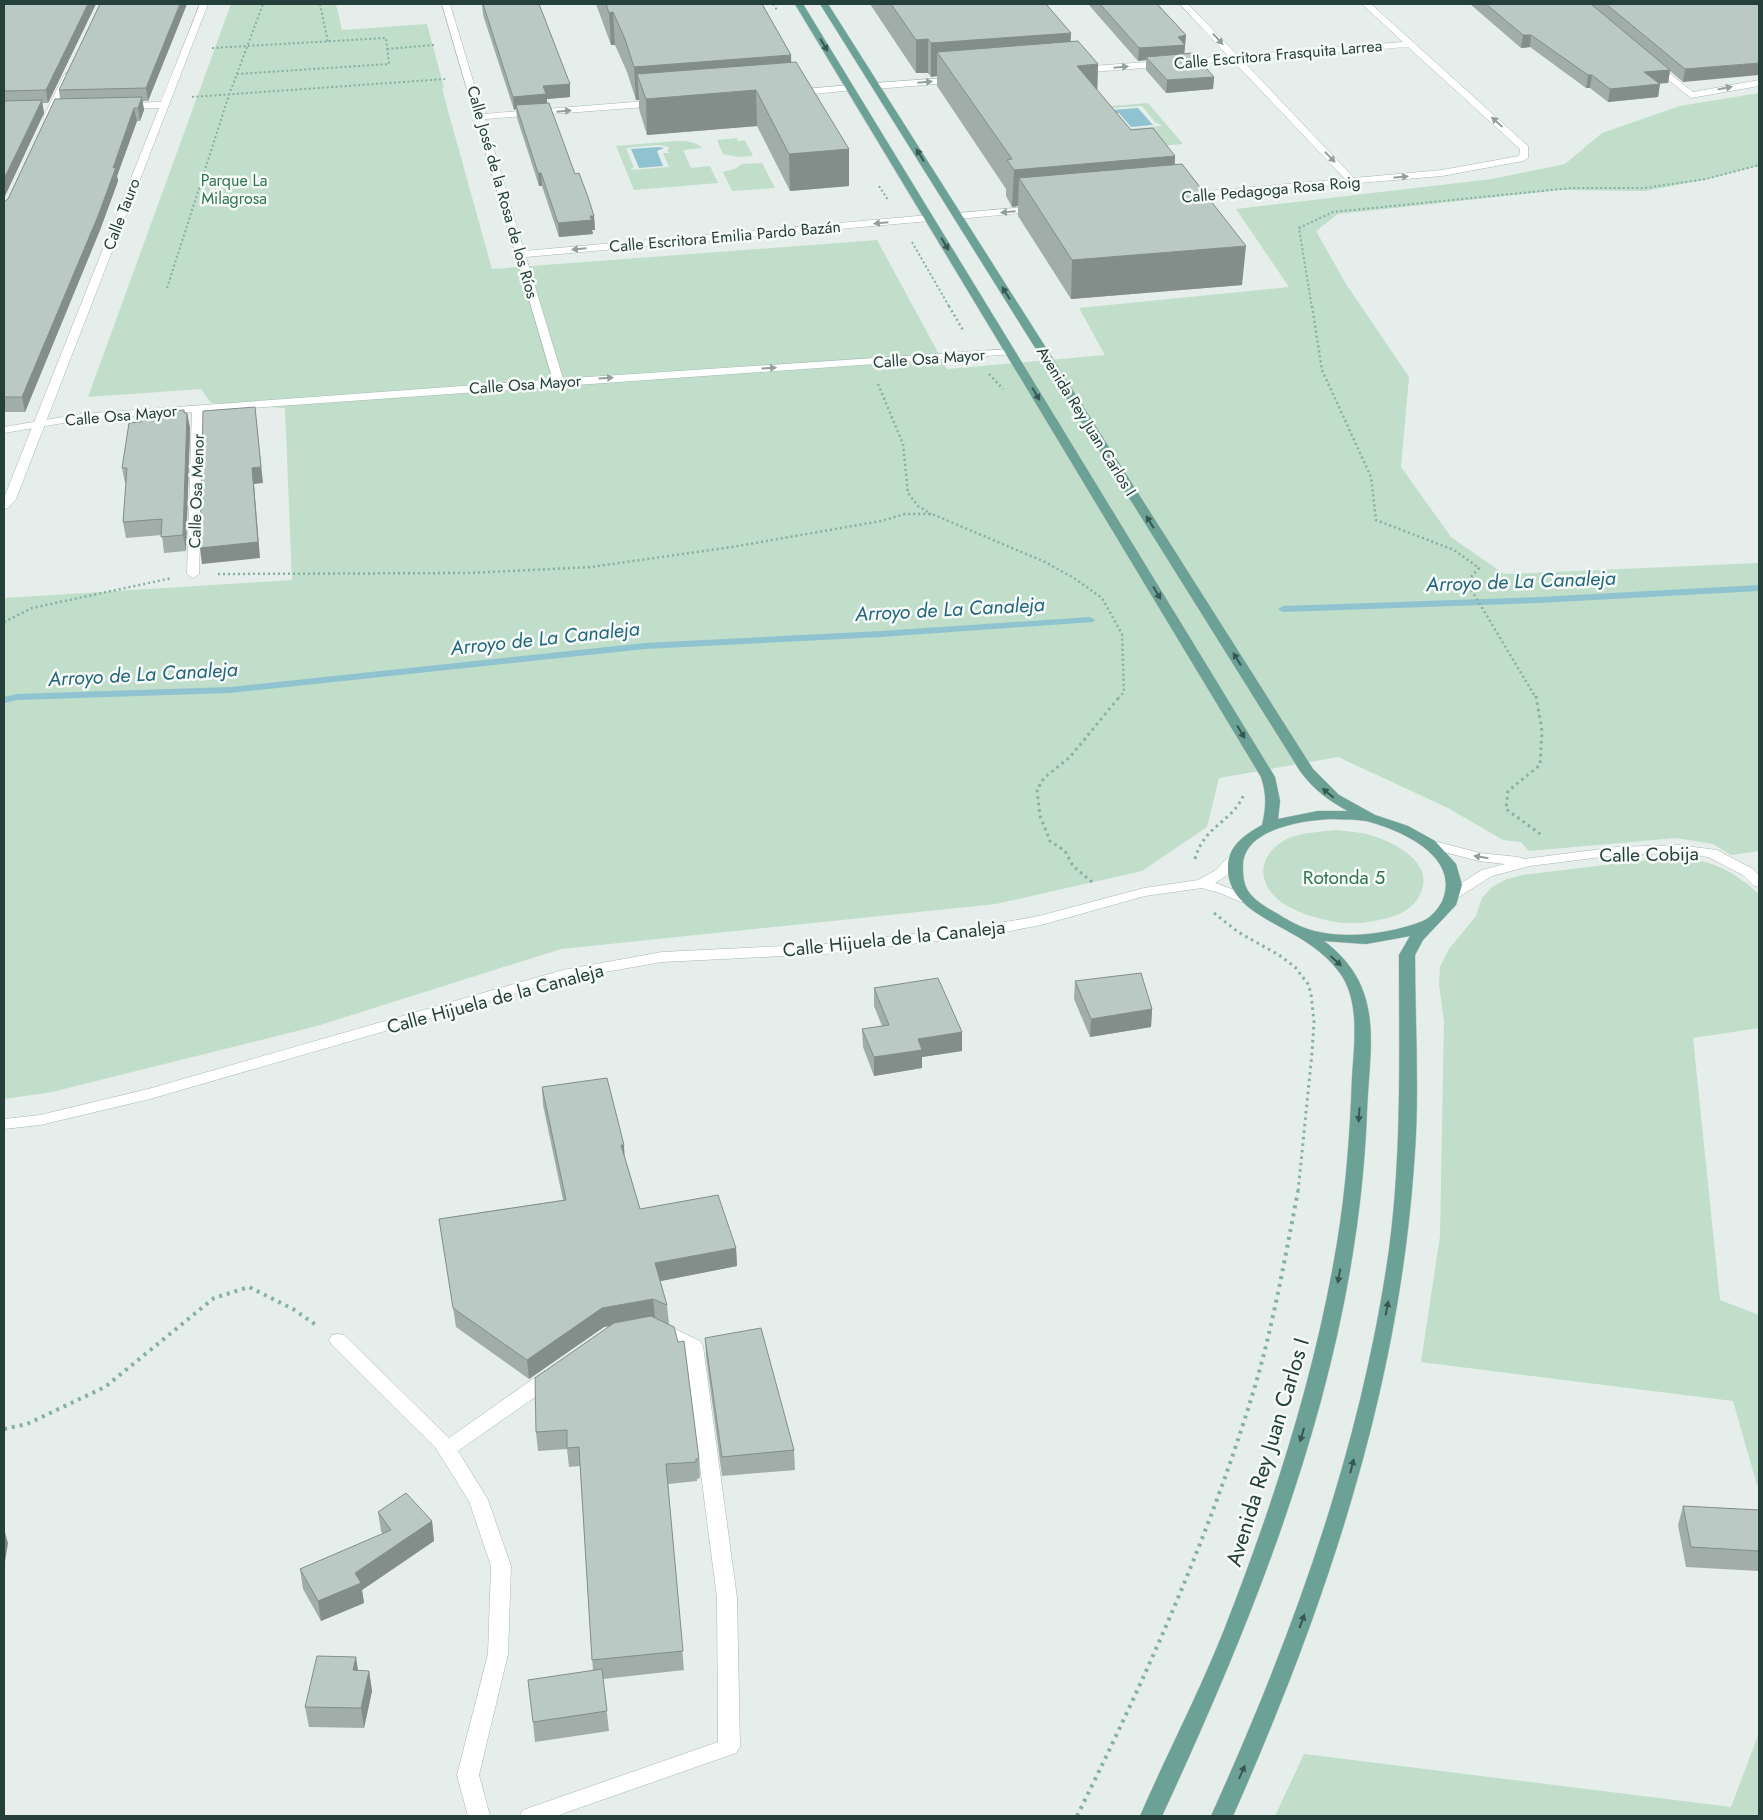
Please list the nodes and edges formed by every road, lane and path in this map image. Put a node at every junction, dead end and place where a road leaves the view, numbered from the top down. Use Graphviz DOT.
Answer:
graph roads {
  1 [pos="204,4"];
  2 [pos="263,4"];
  3 [pos="320,4"];
  4 [pos="449,4"];
  5 [pos="799,4"];
  6 [pos="824,4"];
  7 [pos="1184,4"];
  8 [pos="1366,4"];
  9 [pos="328,42"];
  10 [pos="458,44"];
  11 [pos="1410,44"];
  12 [pos="247,47"];
  13 [pos="187,48"];
  14 [pos="387,49"];
  15 [pos="1235,58"];
  16 [pos="1648,58"];
  17 [pos="73,64"];
  18 [pos="1065,71"];
  19 [pos="237,74"];
  20 [pos="468,77"];
  21 [pos="968,79"];
  22 [pos="1759,83"];
  23 [pos="876,86"];
  24 [pos="850,88"];
  25 [pos="784,94"];
  26 [pos="229,95"];
  27 [pos="165,102"];
  28 [pos="671,102"];
  29 [pos="108,106"];
  30 [pos="481,117"];
  31 [pos="44,125"];
  32 [pos="1759,165"];
  33 [pos="1353,182"];
  34 [pos="1178,197"];
  35 [pos="1044,209"];
  36 [pos="958,216"];
  37 [pos="929,218"];
  38 [pos="912,242"];
  39 [pos="521,254"];
  40 [pos="167,288"];
  41 [pos="964,332"];
  42 [pos="1011,352"];
  43 [pos="869,362"];
  44 [pos="985,367"];
  45 [pos="558,382"];
  46 [pos="1009,392"];
  47 [pos="198,409"];
  48 [pos="39,424"];
  49 [pos="4,430"];
  50 [pos="4,504"];
  51 [pos="932,514"];
  52 [pos="193,574"];
  53 [pos="4,622"];
  54 [pos="1245,791"];
  55 [pos="1370,818"];
  56 [pos="1269,825"];
  57 [pos="1430,844"];
  58 [pos="1235,858"];
  59 [pos="1560,858"];
  60 [pos="1194,862"];
  61 [pos="1530,862"];
  62 [pos="1202,884"];
  63 [pos="1759,884"];
  64 [pos="1452,895"];
  65 [pos="1246,899"];
  66 [pos="1113,900"];
  67 [pos="1209,907"];
  68 [pos="1431,922"];
  69 [pos="1298,931"];
  70 [pos="4,1124"];
  71 [pos="637,1329"];
  72 [pos="338,1340"];
  73 [pos="569,1363"];
  74 [pos="4,1429"];
  75 [pos="446,1449"];
  76 [pos="479,1816"];
  77 [pos="531,1816"];
  78 [pos="1077,1816"];
  79 [pos="1151,1816"];
  80 [pos="1222,1816"];
  1 -- 13 [label="street, Calle Tauro"];
  2 -- 12 [label="path"];
  3 -- 9 [label="path"];
  4 -- 10 [label="street, Calle José de la Rosa de los Ríos"];
  5 -- 24 [label="main road, Avenida Rey Juan Carlos I, one-way"];
  6 -- 23 [label="main road, Avenida Rey Juan Carlos I"];
  7 -- 15 [label="street, one-way"];
  8 -- 11 [label="street"];
  9 -- 12 [label="path"];
  9 -- 14 [label="path"];
  10 -- 14 [label="path"];
  10 -- 20 [label="street, Calle José de la Rosa de los Ríos"];
  11 -- 15 [label="street, Calle Escritora Frasquita Larrea"];
  33 -- 11 [label="street, Calle Pedagoga Rosa Roig, one-way"];
  12 -- 13 [label="path"];
  12 -- 19 [label="path"];
  13 -- 27 [label="street, Calle Tauro"];
  14 -- 19 [label="path"];
  18 -- 15 [label="street, Calle Escritora Frasquita Larrea, one-way"];
  15 -- 33 [label="street, one-way"];
  16 -- 22 [label="street, one-way"];
  17 -- 31 [label="street"];
  19 -- 26 [label="path"];
  20 -- 26 [label="path"];
  20 -- 30 [label="street, Calle José de la Rosa de los Ríos"];
  23 -- 21 [label="street, one-way"];
  36 -- 23 [label="main road, Avenida Rey Juan Carlos I, one-way"];
  24 -- 25 [label="street"];
  24 -- 37 [label="main road, Avenida Rey Juan Carlos I"];
  26 -- 27 [label="path"];
  26 -- 40 [label="path"];
  27 -- 29 [label="street"];
  27 -- 48 [label="street, Calle Tauro"];
  30 -- 28 [label="street, one-way"];
  30 -- 39 [label="street, Calle José de la Rosa de los Ríos"];
  32 -- 59 [label="path"];
  33 -- 34 [label="street, Calle Pedagoga Rosa Roig"];
  35 -- 36 [label="street, one-way"];
  55 -- 36 [label="main road, Avenida Rey Juan Carlos I, one-way"];
  37 -- 39 [label="street, Calle Escritora Emilia Pardo Bazán, one-way"];
  37 -- 42 [label="main road, Avenida Rey Juan Carlos I, one-way"];
  38 -- 41 [label="path"];
  39 -- 45 [label="street, Calle José de la Rosa de los Ríos"];
  42 -- 43 [label="street, Calle Osa Mayor"];
  42 -- 56 [label="main road, Avenida Rey Juan Carlos I, one-way"];
  45 -- 43 [label="street, Calle Osa Mayor, one-way"];
  43 -- 51 [label="path"];
  44 -- 46 [label="path"];
  45 -- 47 [label="street, Calle Osa Mayor"];
  47 -- 48 [label="street, Calle Osa Mayor"];
  47 -- 52 [label="street, Calle Osa Menor"];
  48 -- 49 [label="street, Calle Osa Mayor"];
  48 -- 50 [label="street, Calle Tauro"];
  51 -- 52 [label="path"];
  51 -- 66 [label="path"];
  52 -- 53 [label="path"];
  54 -- 60 [label="path"];
  55 -- 56 [label="main road, Avenida Rey Juan Carlos I"];
  55 -- 57 [label="main road, Avenida Rey Juan Carlos I"];
  56 -- 58 [label="main road, Avenida Rey Juan Carlos I"];
  61 -- 57 [label="street, Calle Cobija, one-way"];
  57 -- 64 [label="main road, Avenida Rey Juan Carlos I"];
  58 -- 62 [label="street, Calle Hijuela de la Canaleja"];
  58 -- 65 [label="main road, Avenida Rey Juan Carlos I"];
  59 -- 61 [label="street, Calle Cobija"];
  59 -- 63 [label="street, Calle Cobija"];
  61 -- 64 [label="street, Calle Cobija"];
  62 -- 65 [label="street, Calle Hijuela de la Canaleja"];
  62 -- 66 [label="street, Calle Hijuela de la Canaleja"];
  64 -- 68 [label="main road, Avenida Rey Juan Carlos I"];
  65 -- 69 [label="main road, Avenida Rey Juan Carlos I"];
  66 -- 70 [label="street, Calle Hijuela de la Canaleja"];
  67 -- 78 [label="path"];
  68 -- 69 [label="main road, Avenida Rey Juan Carlos I"];
  80 -- 68 [label="main road, Avenida Rey Juan Carlos I, one-way"];
  69 -- 79 [label="main road, Avenida Rey Juan Carlos I, one-way"];
  71 -- 77 [label="street"];
  72 -- 74 [label="path"];
  72 -- 75 [label="street"];
  73 -- 75 [label="street"];
  75 -- 76 [label="street"];
}
